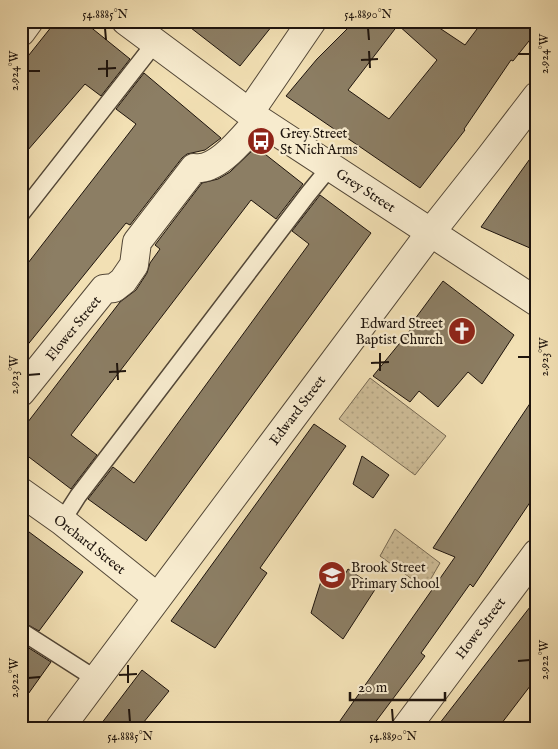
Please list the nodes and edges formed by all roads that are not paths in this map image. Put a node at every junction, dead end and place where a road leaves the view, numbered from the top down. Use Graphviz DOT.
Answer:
graph roads {
  1 [pos="29,21"];
  2 [pos="126,21"];
  3 [pos="312,21"];
  4 [pos="21,32"];
  5 [pos="156,43"];
  6 [pos="537,96"];
  7 [pos="254,117"];
  8 [pos="330,168"];
  9 [pos="21,214"];
  10 [pos="431,232"];
  11 [pos="537,302"];
  12 [pos="21,392"];
  13 [pos="21,492"];
  14 [pos="62,521"];
  15 [pos="537,553"];
  16 [pos="157,596"];
  17 [pos="21,631"];
  18 [pos="96,679"];
  19 [pos="60,728"];
  20 [pos="406,728"];
  1 -- 4 [label="street"];
  2 -- 5 [label="street, Grey Street"];
  3 -- 7 [label="street, Flower Street"];
  5 -- 7 [label="street, Grey Street"];
  5 -- 9 [label="lane"];
  6 -- 10 [label="street, Edward Street"];
  7 -- 8 [label="street, Grey Street"];
  7 -- 12 [label="street, Flower Street"];
  8 -- 10 [label="street, Grey Street"];
  8 -- 14 [label="lane"];
  10 -- 11 [label="street, Grey Street"];
  10 -- 16 [label="street, Edward Street"];
  13 -- 14 [label="street, Orchard Street"];
  14 -- 16 [label="street, Orchard Street"];
  15 -- 20 [label="street, Howe Street"];
  16 -- 18 [label="street, Edward Street"];
  17 -- 18 [label="lane"];
  18 -- 19 [label="street, Edward Street"];
}
